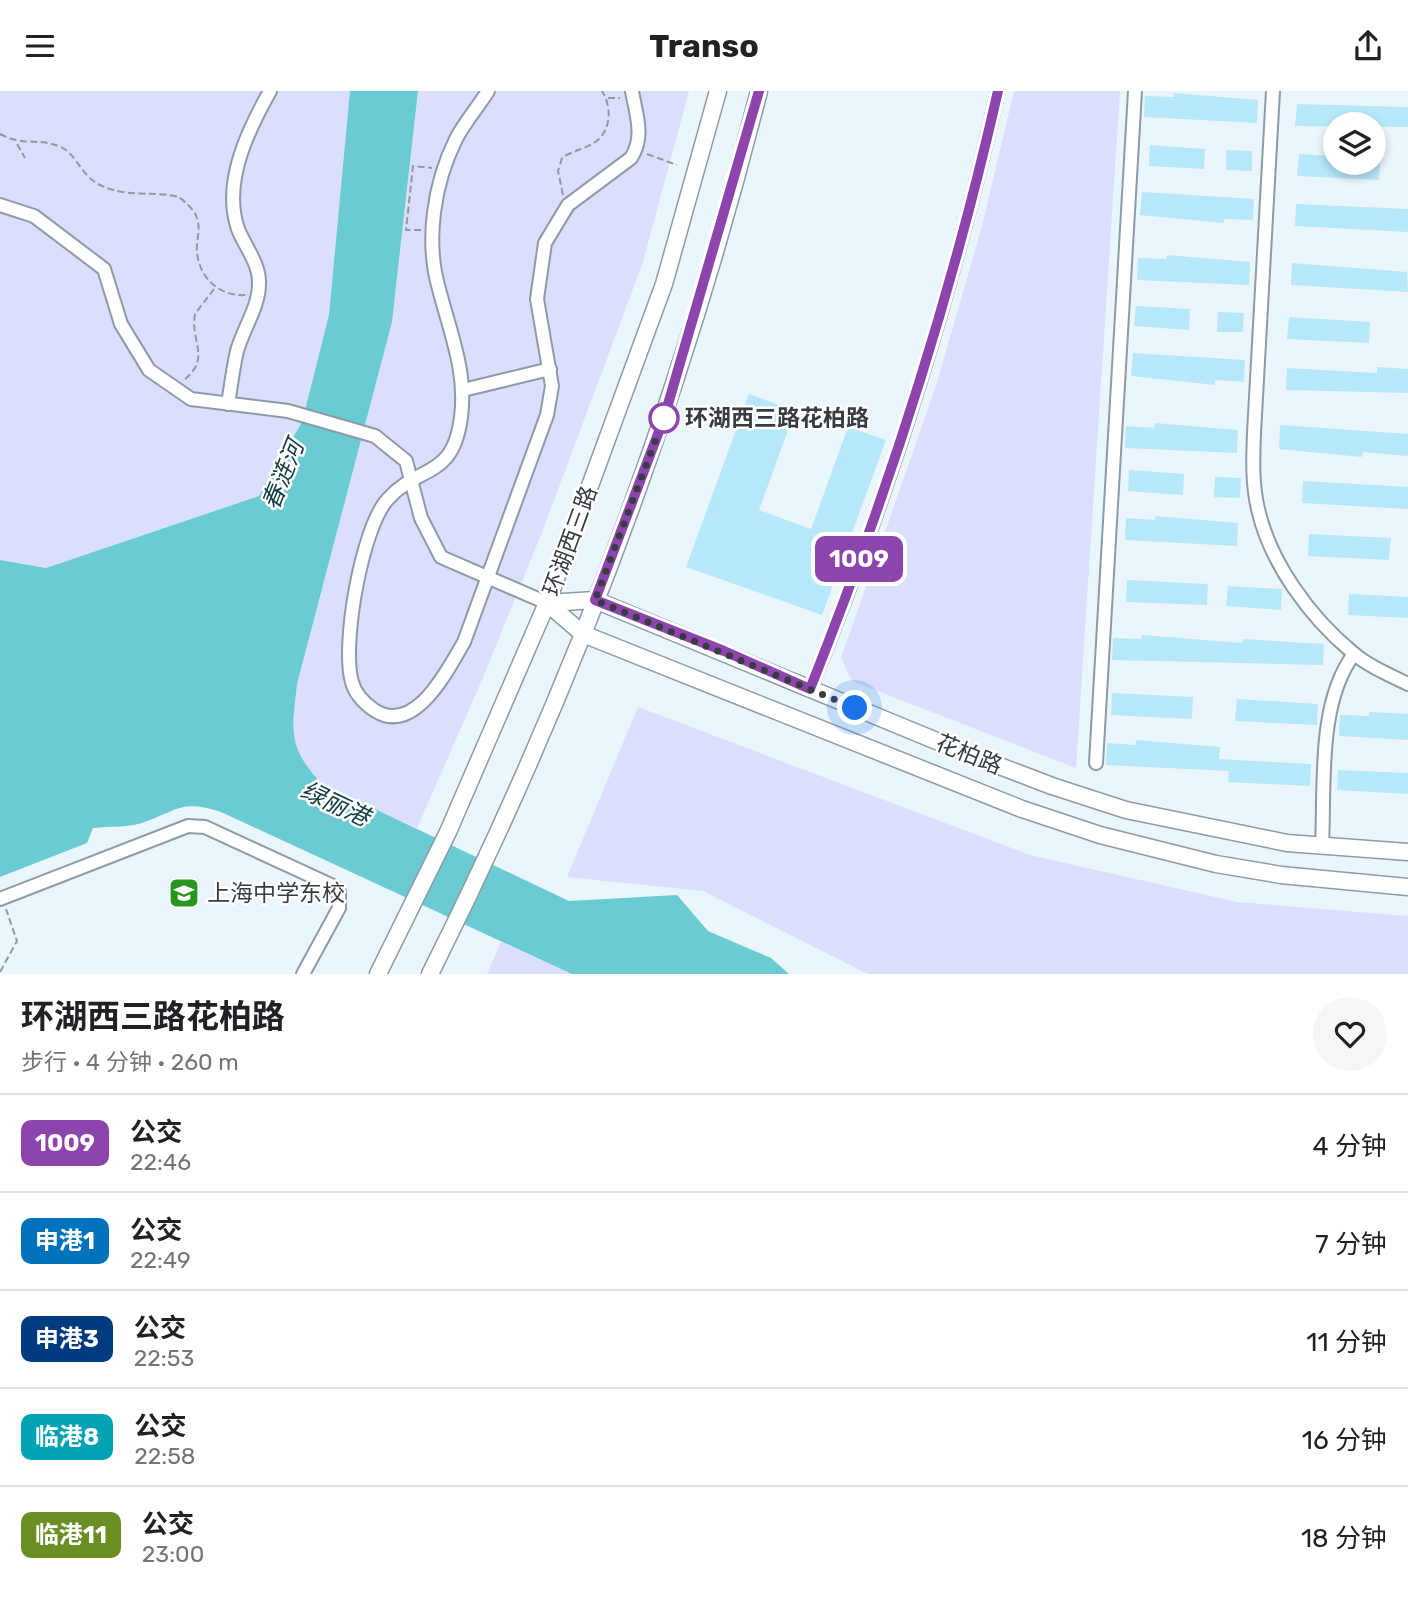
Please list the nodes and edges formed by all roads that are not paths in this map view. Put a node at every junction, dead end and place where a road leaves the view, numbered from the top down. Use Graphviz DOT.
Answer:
graph roads {
  1 [pos="270,91"];
  2 [pos="488,91"];
  3 [pos="632,91"];
  4 [pos="718,91"];
  5 [pos="759,91"];
  6 [pos="999,91"];
  7 [pos="1135,91"];
  8 [pos="1273,91"];
  9 [pos="0,205"];
  10 [pos="550,369"];
  11 [pos="463,390"];
  12 [pos="229,404"];
  13 [pos="412,481"];
  14 [pos="488,579"];
  15 [pos="595,600"];
  16 [pos="547,603"];
  17 [pos="583,634"];
  18 [pos="1354,654"];
  19 [pos="1408,684"];
  20 [pos="810,689"];
  21 [pos="1096,763"];
  22 [pos="1321,846"];
  23 [pos="1408,852"];
  24 [pos="1408,887"];
  25 [pos="1,898"];
  26 [pos="303,974"];
  27 [pos="378,974"];
  28 [pos="430,974"];
  1 -- 12 [label="street"];
  2 -- 11 [label="street"];
  3 -- 10 [label="street"];
  4 -- 16 [label="main road, 环湖西三路"];
  5 -- 15 [label="main road, 环湖西三路"];
  6 -- 20 [label="street"];
  7 -- 21 [label="street"];
  8 -- 18 [label="street"];
  9 -- 12 [label="street"];
  10 -- 11 [label="street"];
  10 -- 14 [label="street"];
  11 -- 13 [label="street"];
  12 -- 13 [label="street"];
  13 -- 14 [label="street"];
  13 -- 14 [label="street"];
  14 -- 16 [label="street"];
  15 -- 16 [label="main road, 花柏路"];
  15 -- 17 [label="main road, 环湖西三路"];
  15 -- 20 [label="main road, 花柏路"];
  16 -- 17 [label="main road, 花柏路"];
  16 -- 27 [label="main road, 环湖西三路"];
  17 -- 24 [label="main road, 花柏路"];
  17 -- 28 [label="main road, 环湖西三路"];
  18 -- 19 [label="street"];
  18 -- 22 [label="street"];
  20 -- 22 [label="main road, 花柏路"];
  22 -- 23 [label="main road, 花柏路"];
  25 -- 26 [label="street"];
}
